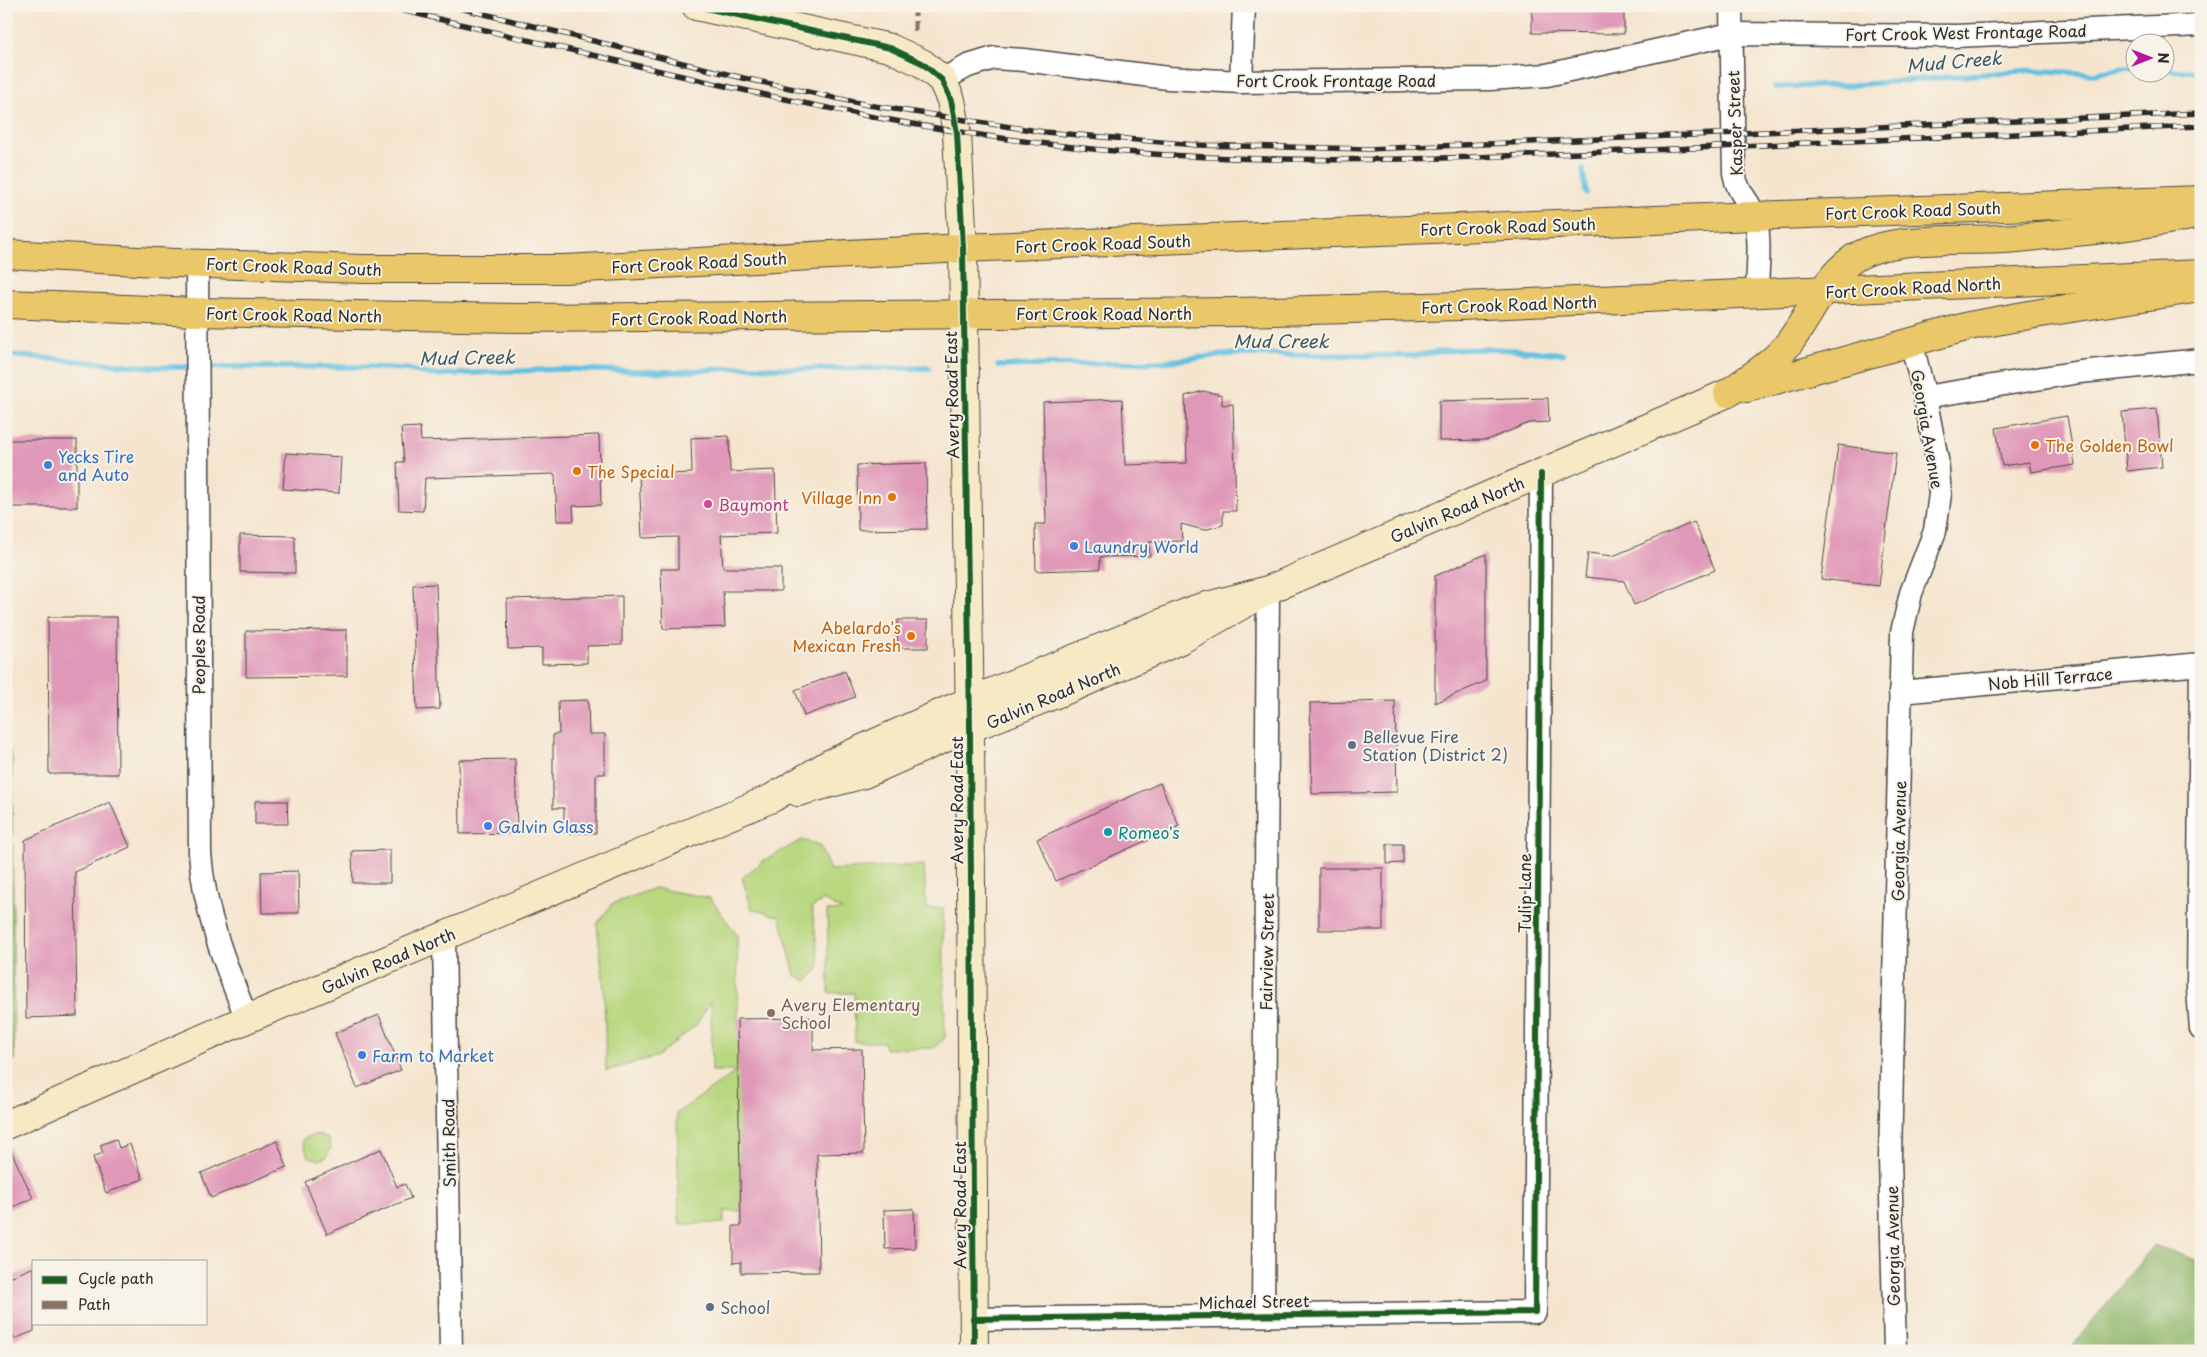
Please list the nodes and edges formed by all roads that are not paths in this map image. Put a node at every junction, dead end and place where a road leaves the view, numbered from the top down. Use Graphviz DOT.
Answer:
graph roads {
  1 [pos="696,6"];
  2 [pos="1244,6"];
  3 [pos="1731,6"];
  4 [pos="2201,24"];
  5 [pos="1731,34"];
  6 [pos="942,80"];
  7 [pos="1242,82"];
  8 [pos="2201,200"];
  9 [pos="2201,214"];
  10 [pos="1754,216"];
  11 [pos="963,248"];
  12 [pos="6,254"];
  13 [pos="197,264"];
  14 [pos="2201,274"];
  15 [pos="2201,288"];
  16 [pos="1822,291"];
  17 [pos="1757,294"];
  18 [pos="6,304"];
  19 [pos="196,312"];
  20 [pos="964,314"];
  21 [pos="1910,341"];
  22 [pos="2201,360"];
  23 [pos="1728,393"];
  24 [pos="1925,397"];
  25 [pos="1541,474"];
  26 [pos="1268,590"];
  27 [pos="2201,664"];
  28 [pos="1900,692"];
  29 [pos="970,702"];
  30 [pos="970,730"];
  31 [pos="772,798"];
  32 [pos="444,936"];
  33 [pos="248,1019"];
  34 [pos="2201,1029"];
  35 [pos="6,1125"];
  36 [pos="1536,1312"];
  37 [pos="1263,1314"];
  38 [pos="973,1318"];
  39 [pos="451,1351"];
  40 [pos="974,1351"];
  41 [pos="1894,1351"];
  1 -- 6 [label="main road"];
  2 -- 7 [label="street"];
  3 -- 5 [label="street, Kasper Street"];
  4 -- 5 [label="street, Fort Crook West Frontage Road"];
  5 -- 7 [label="street, Fort Crook Frontage Road"];
  5 -- 10 [label="street, Kasper Street"];
  6 -- 7 [label="street, Fort Crook Frontage Road"];
  6 -- 11 [label="main road, Avery Road East"];
  8 -- 10 [label="main road, Fort Crook Road South"];
  9 -- 16 [label="main road"];
  10 -- 11 [label="main road, Fort Crook Road South"];
  10 -- 17 [label="street, Kasper Street"];
  11 -- 13 [label="main road, Fort Crook Road South"];
  11 -- 20 [label="main road, Avery Road East"];
  12 -- 13 [label="main road, Fort Crook Road South"];
  13 -- 19 [label="street, Peoples Road"];
  14 -- 16 [label="main road, Fort Crook Road North"];
  15 -- 21 [label="main road"];
  16 -- 17 [label="main road, Fort Crook Road North"];
  16 -- 23 [label="main road"];
  17 -- 20 [label="main road, Fort Crook Road North"];
  18 -- 19 [label="main road, Fort Crook Road North"];
  19 -- 20 [label="main road, Fort Crook Road North"];
  19 -- 33 [label="street, Peoples Road"];
  20 -- 29 [label="main road, Avery Road East"];
  21 -- 23 [label="main road"];
  21 -- 24 [label="street, Georgia Avenue"];
  22 -- 24 [label="street"];
  23 -- 25 [label="main road, Galvin Road North"];
  24 -- 28 [label="street, Georgia Avenue"];
  25 -- 26 [label="main road, Galvin Road North"];
  25 -- 36 [label="street, Tulip Lane"];
  26 -- 29 [label="main road, Galvin Road North"];
  26 -- 30 [label="main road, Galvin Road North"];
  26 -- 37 [label="street, Fairview Street"];
  27 -- 28 [label="street, Nob Hill Terrace"];
  27 -- 34 [label="street"];
  28 -- 41 [label="street, Georgia Avenue"];
  29 -- 30 [label="main road, Avery Road East"];
  29 -- 31 [label="main road, Galvin Road North"];
  30 -- 31 [label="main road, Galvin Road North"];
  30 -- 38 [label="main road, Avery Road East"];
  31 -- 32 [label="main road, Galvin Road North"];
  32 -- 33 [label="main road, Galvin Road North"];
  32 -- 39 [label="street, Smith Road"];
  33 -- 35 [label="main road, Galvin Road North"];
  36 -- 37 [label="street, Michael Street"];
  37 -- 38 [label="street, Michael Street"];
  38 -- 40 [label="main road, Avery Road East"];
}
